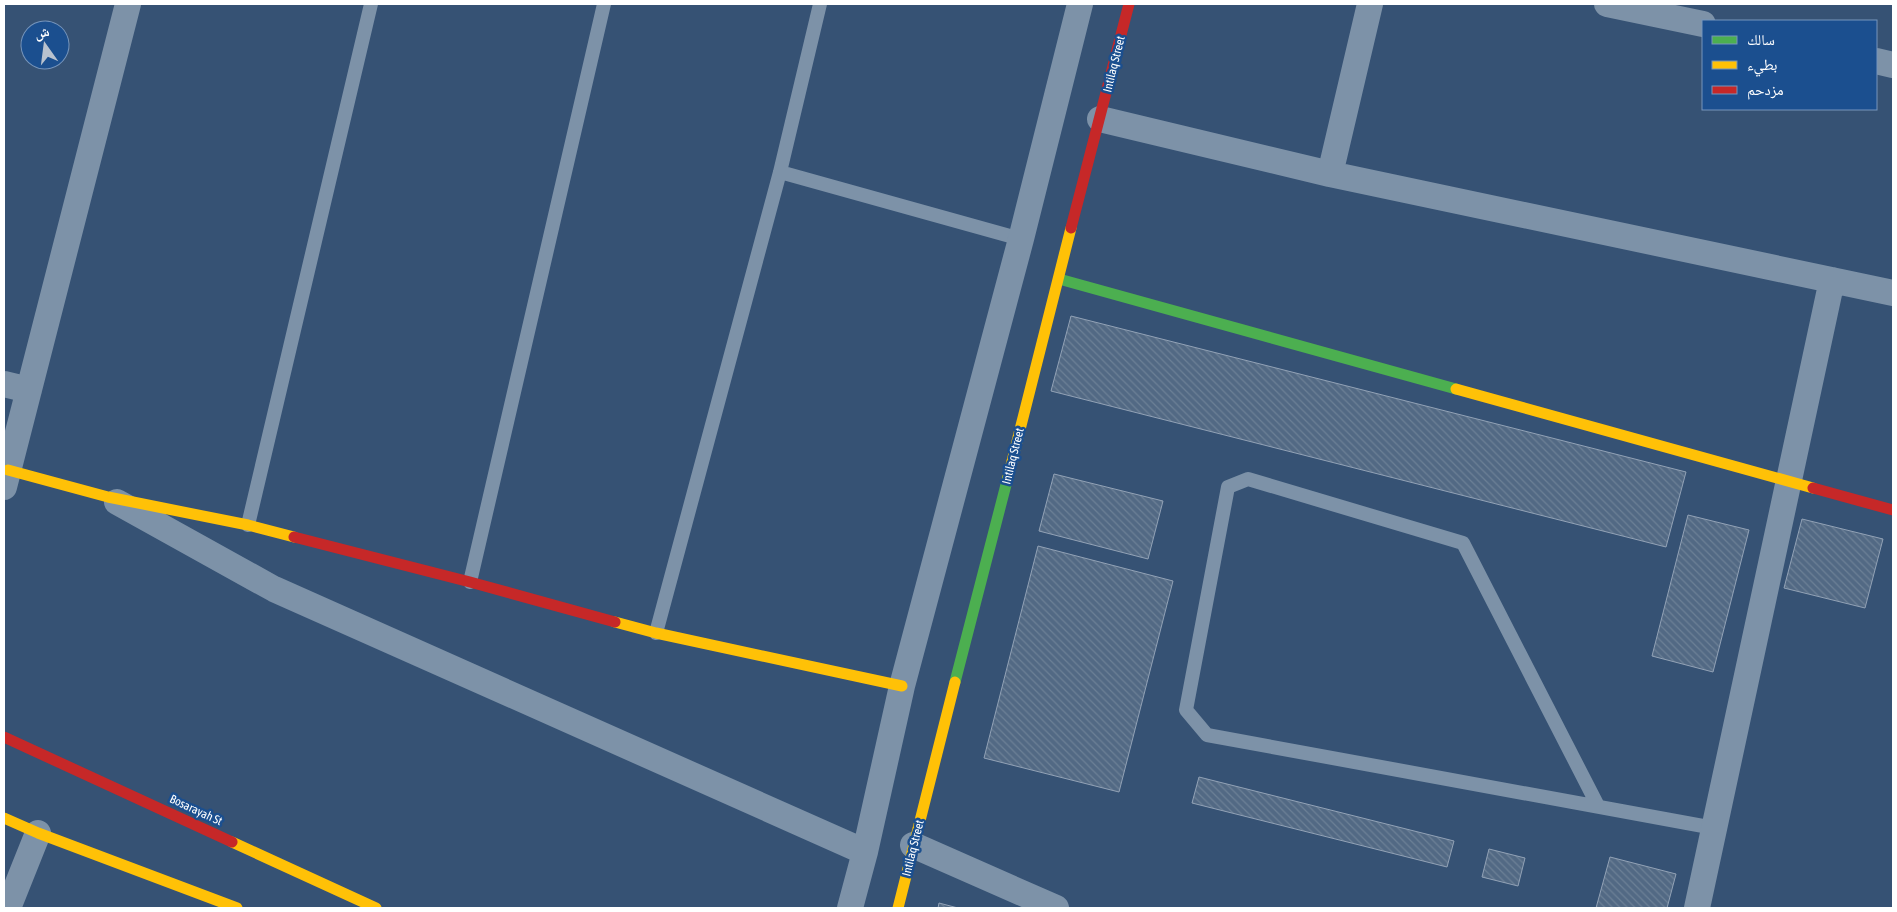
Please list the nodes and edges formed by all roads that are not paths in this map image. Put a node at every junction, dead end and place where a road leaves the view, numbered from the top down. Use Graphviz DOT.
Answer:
graph roads {
  1 [pos="128,4"];
  2 [pos="371,4"];
  3 [pos="604,4"];
  4 [pos="820,4"];
  5 [pos="1080,4"];
  6 [pos="1129,4"];
  7 [pos="1370,4"];
  8 [pos="1607,4"];
  9 [pos="1655,9"];
  10 [pos="1702,24"];
  11 [pos="1877,61"];
  12 [pos="1893,65"];
  13 [pos="1100,119"];
  14 [pos="780,172"];
  15 [pos="1330,174"];
  16 [pos="1021,239"];
  17 [pos="1059,279"];
  18 [pos="1832,280"];
  19 [pos="1893,294"];
  20 [pos="4,384"];
  21 [pos="29,390"];
  22 [pos="6,479"];
  23 [pos="1789,481"];
  24 [pos="108,497"];
  25 [pos="1893,510"];
  26 [pos="248,526"];
  27 [pos="470,582"];
  28 [pos="656,633"];
  29 [pos="902,686"];
  30 [pos="4,736"];
  31 [pos="1598,806"];
  32 [pos="4,818"];
  33 [pos="1714,828"];
  34 [pos="38,833"];
  35 [pos="913,845"];
  36 [pos="865,852"];
  37 [pos="8,908"];
  38 [pos="237,908"];
  39 [pos="376,908"];
  40 [pos="850,908"];
  41 [pos="898,908"];
  42 [pos="1056,908"];
  43 [pos="1697,908"];
  1 -- 21 [label="street"];
  2 -- 26 [label="lane"];
  3 -- 27 [label="lane"];
  4 -- 14 [label="lane"];
  5 -- 16 [label="street"];
  6 -- 13 [label="street, Intilaq Street"];
  7 -- 15 [label="street"];
  8 -- 9 [label="street"];
  9 -- 10 [label="street"];
  11 -- 12 [label="street"];
  13 -- 15 [label="street"];
  13 -- 17 [label="street, Intilaq Street"];
  14 -- 16 [label="lane"];
  14 -- 28 [label="lane"];
  15 -- 18 [label="street"];
  16 -- 29 [label="street"];
  17 -- 23 [label="street"];
  17 -- 35 [label="street, Intilaq Street"];
  18 -- 19 [label="street"];
  18 -- 23 [label="street"];
  20 -- 21 [label="street"];
  21 -- 22 [label="street"];
  22 -- 24 [label="street"];
  23 -- 25 [label="street"];
  23 -- 33 [label="street"];
  24 -- 26 [label="street"];
  24 -- 36 [label="street"];
  26 -- 27 [label="street"];
  27 -- 28 [label="street"];
  28 -- 29 [label="street"];
  29 -- 36 [label="street"];
  30 -- 39 [label="street, Bosarayah St"];
  31 -- 31 [label="lane"];
  31 -- 33 [label="lane"];
  32 -- 34 [label="street"];
  33 -- 43 [label="street"];
  34 -- 37 [label="street"];
  34 -- 38 [label="street"];
  35 -- 41 [label="street, Intilaq Street"];
  35 -- 42 [label="street"];
  36 -- 40 [label="street"];
}
